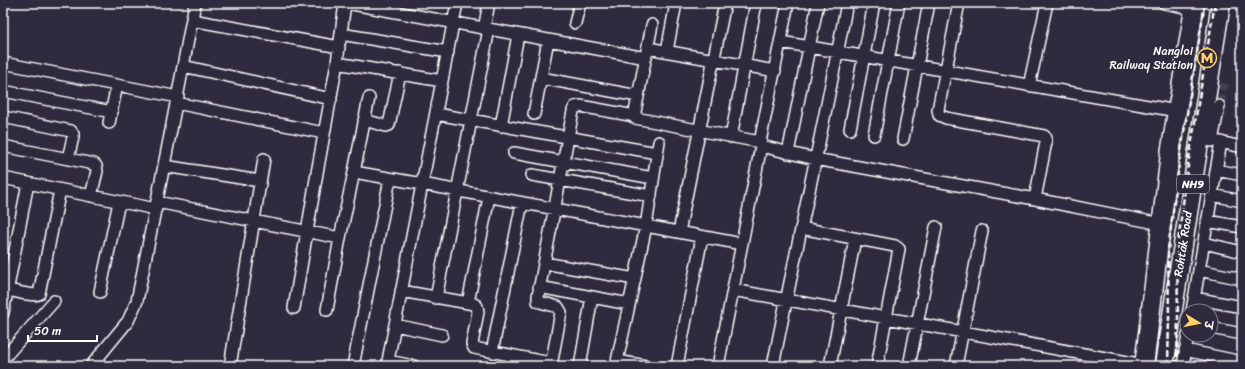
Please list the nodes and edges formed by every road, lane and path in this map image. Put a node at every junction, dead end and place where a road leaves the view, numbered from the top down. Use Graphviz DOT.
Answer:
graph roads {
  1 [pos="195,3"];
  2 [pos="346,3"];
  3 [pos="457,3"];
  4 [pos="489,3"];
  5 [pos="580,3"];
  6 [pos="676,3"];
  7 [pos="725,3"];
  8 [pos="756,3"];
  9 [pos="788,3"];
  10 [pos="818,3"];
  11 [pos="847,3"];
  12 [pos="874,3"];
  13 [pos="899,3"];
  14 [pos="929,3"];
  15 [pos="959,3"];
  16 [pos="1047,3"];
  17 [pos="1164,3"];
  18 [pos="1222,3"];
  19 [pos="1194,6"];
  20 [pos="192,20"];
  21 [pos="453,23"];
  22 [pos="575,23"];
  23 [pos="652,25"];
  24 [pos="487,29"];
  25 [pos="341,34"];
  26 [pos="518,34"];
  27 [pos="548,40"];
  28 [pos="781,42"];
  29 [pos="339,47"];
  30 [pos="809,47"];
  31 [pos="667,50"];
  32 [pos="448,52"];
  33 [pos="838,52"];
  34 [pos="647,53"];
  35 [pos="864,57"];
  36 [pos="713,59"];
  37 [pos="888,61"];
  38 [pos="337,62"];
  39 [pos="3,63"];
  40 [pos="745,65"];
  41 [pos="183,66"];
  42 [pos="917,66"];
  43 [pos="775,71"];
  44 [pos="946,72"];
  45 [pos="400,74"];
  46 [pos="541,78"];
  47 [pos="442,81"];
  48 [pos="117,85"];
  49 [pos="1029,86"];
  50 [pos="3,91"];
  51 [pos="638,96"];
  52 [pos="369,98"];
  53 [pos="331,99"];
  54 [pos="177,100"];
  55 [pos="1219,106"];
  56 [pos="1177,111"];
  57 [pos="436,114"];
  58 [pos="534,114"];
  59 [pos="634,116"];
  60 [pos="3,117"];
  61 [pos="364,120"];
  62 [pos="472,120"];
  63 [pos="501,126"];
  64 [pos="850,129"];
  65 [pos="699,131"];
  66 [pos="324,133"];
  67 [pos="874,135"];
  68 [pos="568,137"];
  69 [pos="731,137"];
  70 [pos="903,139"];
  71 [pos="1211,141"];
  72 [pos="659,142"];
  73 [pos="760,144"];
  74 [pos="3,146"];
  75 [pos="1242,147"];
  76 [pos="514,153"];
  77 [pos="657,153"];
  78 [pos="788,153"];
  79 [pos="68,159"];
  80 [pos="264,159"];
  81 [pos="815,159"];
  82 [pos="563,162"];
  83 [pos="164,166"];
  84 [pos="1216,170"];
  85 [pos="354,172"];
  86 [pos="532,175"];
  87 [pos="1242,175"];
  88 [pos="3,178"];
  89 [pos="653,178"];
  90 [pos="390,179"];
  91 [pos="560,180"];
  92 [pos="260,181"];
  93 [pos="28,183"];
  94 [pos="422,184"];
  95 [pos="60,190"];
  96 [pos="457,190"];
  97 [pos="1212,195"];
  98 [pos="91,196"];
  99 [pos="489,196"];
  100 [pos="650,196"];
  101 [pos="1035,199"];
  102 [pos="1242,201"];
  103 [pos="119,202"];
  104 [pos="522,203"];
  105 [pos="156,206"];
  106 [pos="554,209"];
  107 [pos="253,221"];
  108 [pos="1207,222"];
  109 [pos="1161,224"];
  110 [pos="646,226"];
  111 [pos="936,227"];
  112 [pos="801,228"];
  113 [pos="1242,228"];
  114 [pos="307,231"];
  115 [pos="982,231"];
  116 [pos="679,232"];
  117 [pos="702,237"];
  118 [pos="340,238"];
  119 [pos="855,239"];
  120 [pos="1204,243"];
  121 [pos="742,244"];
  122 [pos="1242,252"];
  123 [pos="544,263"];
  124 [pos="1199,270"];
  125 [pos="635,279"];
  126 [pos="1242,279"];
  127 [pos="539,287"];
  128 [pos="5,289"];
  129 [pos="733,290"];
  130 [pos="100,292"];
  131 [pos="401,292"];
  132 [pos="592,297"];
  133 [pos="436,298"];
  134 [pos="1194,298"];
  135 [pos="786,300"];
  136 [pos="54,302"];
  137 [pos="468,303"];
  138 [pos="1193,303"];
  139 [pos="629,304"];
  140 [pos="1242,307"];
  141 [pos="294,308"];
  142 [pos="327,310"];
  143 [pos="842,310"];
  144 [pos="3,313"];
  145 [pos="886,318"];
  146 [pos="918,324"];
  147 [pos="395,325"];
  148 [pos="1219,330"];
  149 [pos="963,332"];
  150 [pos="1242,334"];
  151 [pos="442,335"];
  152 [pos="1187,343"];
  153 [pos="1186,350"];
  154 [pos="492,352"];
  155 [pos="3,359"];
  156 [pos="1242,362"];
  157 [pos="617,363"];
  158 [pos="387,364"];
  159 [pos="551,365"];
  160 [pos="1144,365"];
  161 [pos="91,366"];
  162 [pos="230,366"];
  163 [pos="353,366"];
  164 [pos="414,366"];
  165 [pos="580,366"];
  166 [pos="646,366"];
  167 [pos="677,366"];
  168 [pos="718,366"];
  169 [pos="774,366"];
  170 [pos="830,366"];
  171 [pos="876,366"];
  172 [pos="909,366"];
  173 [pos="956,366"];
  174 [pos="1164,366"];
  175 [pos="1183,366"];
  1 -- 20 [label="street"];
  2 -- 21 [label="street"];
  2 -- 25 [label="street"];
  3 -- 21 [label="street"];
  4 -- 24 [label="street"];
  5 -- 22 [label="street"];
  6 -- 31 [label="street"];
  7 -- 36 [label="street"];
  8 -- 40 [label="street"];
  9 -- 28 [label="street"];
  10 -- 30 [label="street"];
  11 -- 33 [label="street"];
  12 -- 35 [label="street"];
  13 -- 37 [label="street"];
  14 -- 42 [label="street"];
  15 -- 44 [label="street"];
  16 -- 49 [label="street"];
  17 -- 19 [label="street"];
  18 -- 71 [label="highway, Rohtak Road / NH9"];
  19 -- 56 [label="highway, Rohtak Road / NH9"];
  20 -- 29 [label="street"];
  20 -- 41 [label="street"];
  21 -- 24 [label="street"];
  21 -- 32 [label="street"];
  23 -- 34 [label="street"];
  24 -- 26 [label="street"];
  24 -- 62 [label="street"];
  25 -- 29 [label="street"];
  25 -- 32 [label="street"];
  26 -- 27 [label="street"];
  26 -- 63 [label="street"];
  27 -- 34 [label="street"];
  27 -- 46 [label="street"];
  28 -- 30 [label="street"];
  28 -- 43 [label="street"];
  29 -- 38 [label="street"];
  30 -- 33 [label="street"];
  30 -- 78 [label="street"];
  31 -- 34 [label="street"];
  31 -- 36 [label="street"];
  32 -- 47 [label="street"];
  33 -- 35 [label="street"];
  33 -- 81 [label="street"];
  34 -- 51 [label="street"];
  35 -- 37 [label="street"];
  35 -- 64 [label="street"];
  36 -- 40 [label="street"];
  36 -- 65 [label="street"];
  37 -- 42 [label="street"];
  37 -- 67 [label="street"];
  38 -- 45 [label="street"];
  38 -- 53 [label="street"];
  39 -- 48 [label="street"];
  40 -- 43 [label="street"];
  40 -- 69 [label="street"];
  41 -- 53 [label="street"];
  41 -- 54 [label="street"];
  42 -- 44 [label="street"];
  42 -- 70 [label="street"];
  43 -- 73 [label="street"];
  44 -- 49 [label="street"];
  44 -- 101 [label="street"];
  45 -- 47 [label="street"];
  45 -- 61 [label="street"];
  46 -- 51 [label="street"];
  46 -- 58 [label="street"];
  47 -- 57 [label="street"];
  48 -- 50 [label="street"];
  48 -- 54 [label="street"];
  49 -- 56 [label="street"];
  51 -- 59 [label="street"];
  52 -- 61 [label="street"];
  53 -- 66 [label="street"];
  54 -- 66 [label="street"];
  54 -- 83 [label="street"];
  55 -- 71 [label="street"];
  56 -- 109 [label="highway, Rohtak Road / NH9"];
  57 -- 62 [label="street"];
  57 -- 94 [label="street"];
  59 -- 65 [label="street"];
  59 -- 68 [label="street"];
  60 -- 79 [label="street"];
  61 -- 85 [label="street"];
  62 -- 63 [label="street"];
  62 -- 96 [label="street"];
  63 -- 68 [label="street"];
  65 -- 69 [label="street"];
  65 -- 116 [label="street"];
  66 -- 114 [label="street"];
  68 -- 77 [label="street"];
  68 -- 82 [label="street"];
  69 -- 73 [label="street"];
  71 -- 75 [label="street"];
  71 -- 84 [label="street"];
  71 -- 174 [label="highway, Rohtak Road / NH9"];
  72 -- 77 [label="street"];
  73 -- 78 [label="street"];
  73 -- 121 [label="street"];
  74 -- 79 [label="street"];
  76 -- 82 [label="street"];
  77 -- 89 [label="street"];
  78 -- 81 [label="street"];
  79 -- 98 [label="street"];
  80 -- 92 [label="street"];
  81 -- 101 [label="street"];
  81 -- 112 [label="street"];
  82 -- 89 [label="street"];
  82 -- 91 [label="street"];
  83 -- 92 [label="street"];
  83 -- 105 [label="street"];
  84 -- 87 [label="street"];
  84 -- 97 [label="street"];
  85 -- 90 [label="street"];
  85 -- 118 [label="street"];
  86 -- 91 [label="street"];
  88 -- 93 [label="street"];
  89 -- 100 [label="street"];
  90 -- 94 [label="street"];
  90 -- 163 [label="street"];
  91 -- 100 [label="street"];
  91 -- 106 [label="street"];
  92 -- 107 [label="street"];
  93 -- 95 [label="street"];
  93 -- 128 [label="street"];
  94 -- 96 [label="street"];
  94 -- 131 [label="street"];
  95 -- 98 [label="street"];
  95 -- 128 [label="street"];
  96 -- 99 [label="street"];
  96 -- 133 [label="street"];
  97 -- 102 [label="street"];
  97 -- 108 [label="street"];
  98 -- 103 [label="street"];
  99 -- 104 [label="street"];
  99 -- 137 [label="street"];
  100 -- 110 [label="street"];
  101 -- 109 [label="street"];
  103 -- 105 [label="street"];
  103 -- 130 [label="street"];
  104 -- 106 [label="street"];
  104 -- 154 [label="street"];
  105 -- 107 [label="street"];
  105 -- 161 [label="street"];
  106 -- 110 [label="street"];
  106 -- 123 [label="street"];
  107 -- 114 [label="street"];
  107 -- 162 [label="street"];
  108 -- 113 [label="street"];
  108 -- 120 [label="street"];
  109 -- 160 [label="highway, Rohtak Road / NH9"];
  110 -- 116 [label="street"];
  110 -- 125 [label="street"];
  111 -- 146 [label="street"];
  112 -- 119 [label="street"];
  112 -- 135 [label="street"];
  114 -- 118 [label="street"];
  114 -- 141 [label="street"];
  115 -- 149 [label="street"];
  116 -- 117 [label="street"];
  117 -- 121 [label="street"];
  117 -- 167 [label="street"];
  118 -- 142 [label="street"];
  119 -- 143 [label="street"];
  119 -- 145 [label="street"];
  120 -- 122 [label="street"];
  120 -- 124 [label="street"];
  121 -- 129 [label="street"];
  123 -- 125 [label="street"];
  123 -- 127 [label="street"];
  124 -- 126 [label="street"];
  124 -- 134 [label="street"];
  125 -- 139 [label="street"];
  127 -- 132 [label="street"];
  127 -- 159 [label="street"];
  128 -- 144 [label="street"];
  129 -- 135 [label="street"];
  129 -- 168 [label="street"];
  131 -- 133 [label="street"];
  131 -- 147 [label="street"];
  132 -- 139 [label="street"];
  132 -- 165 [label="street"];
  133 -- 137 [label="street"];
  134 -- 138 [label="street"];
  134 -- 140 [label="street"];
  135 -- 143 [label="street"];
  135 -- 169 [label="street"];
  136 -- 155 [label="street"];
  137 -- 154 [label="street"];
  139 -- 157 [label="street"];
  143 -- 145 [label="street"];
  143 -- 170 [label="street"];
  145 -- 146 [label="street"];
  145 -- 171 [label="street"];
  146 -- 149 [label="street"];
  146 -- 172 [label="street"];
  147 -- 151 [label="street"];
  147 -- 158 [label="street"];
  148 -- 150 [label="street"];
  149 -- 160 [label="street"];
  149 -- 173 [label="street"];
  152 -- 153 [label="street"];
  153 -- 156 [label="street"];
  153 -- 175 [label="street"];
  154 -- 159 [label="street"];
  157 -- 166 [label="street"];
  158 -- 164 [label="street"];
}
